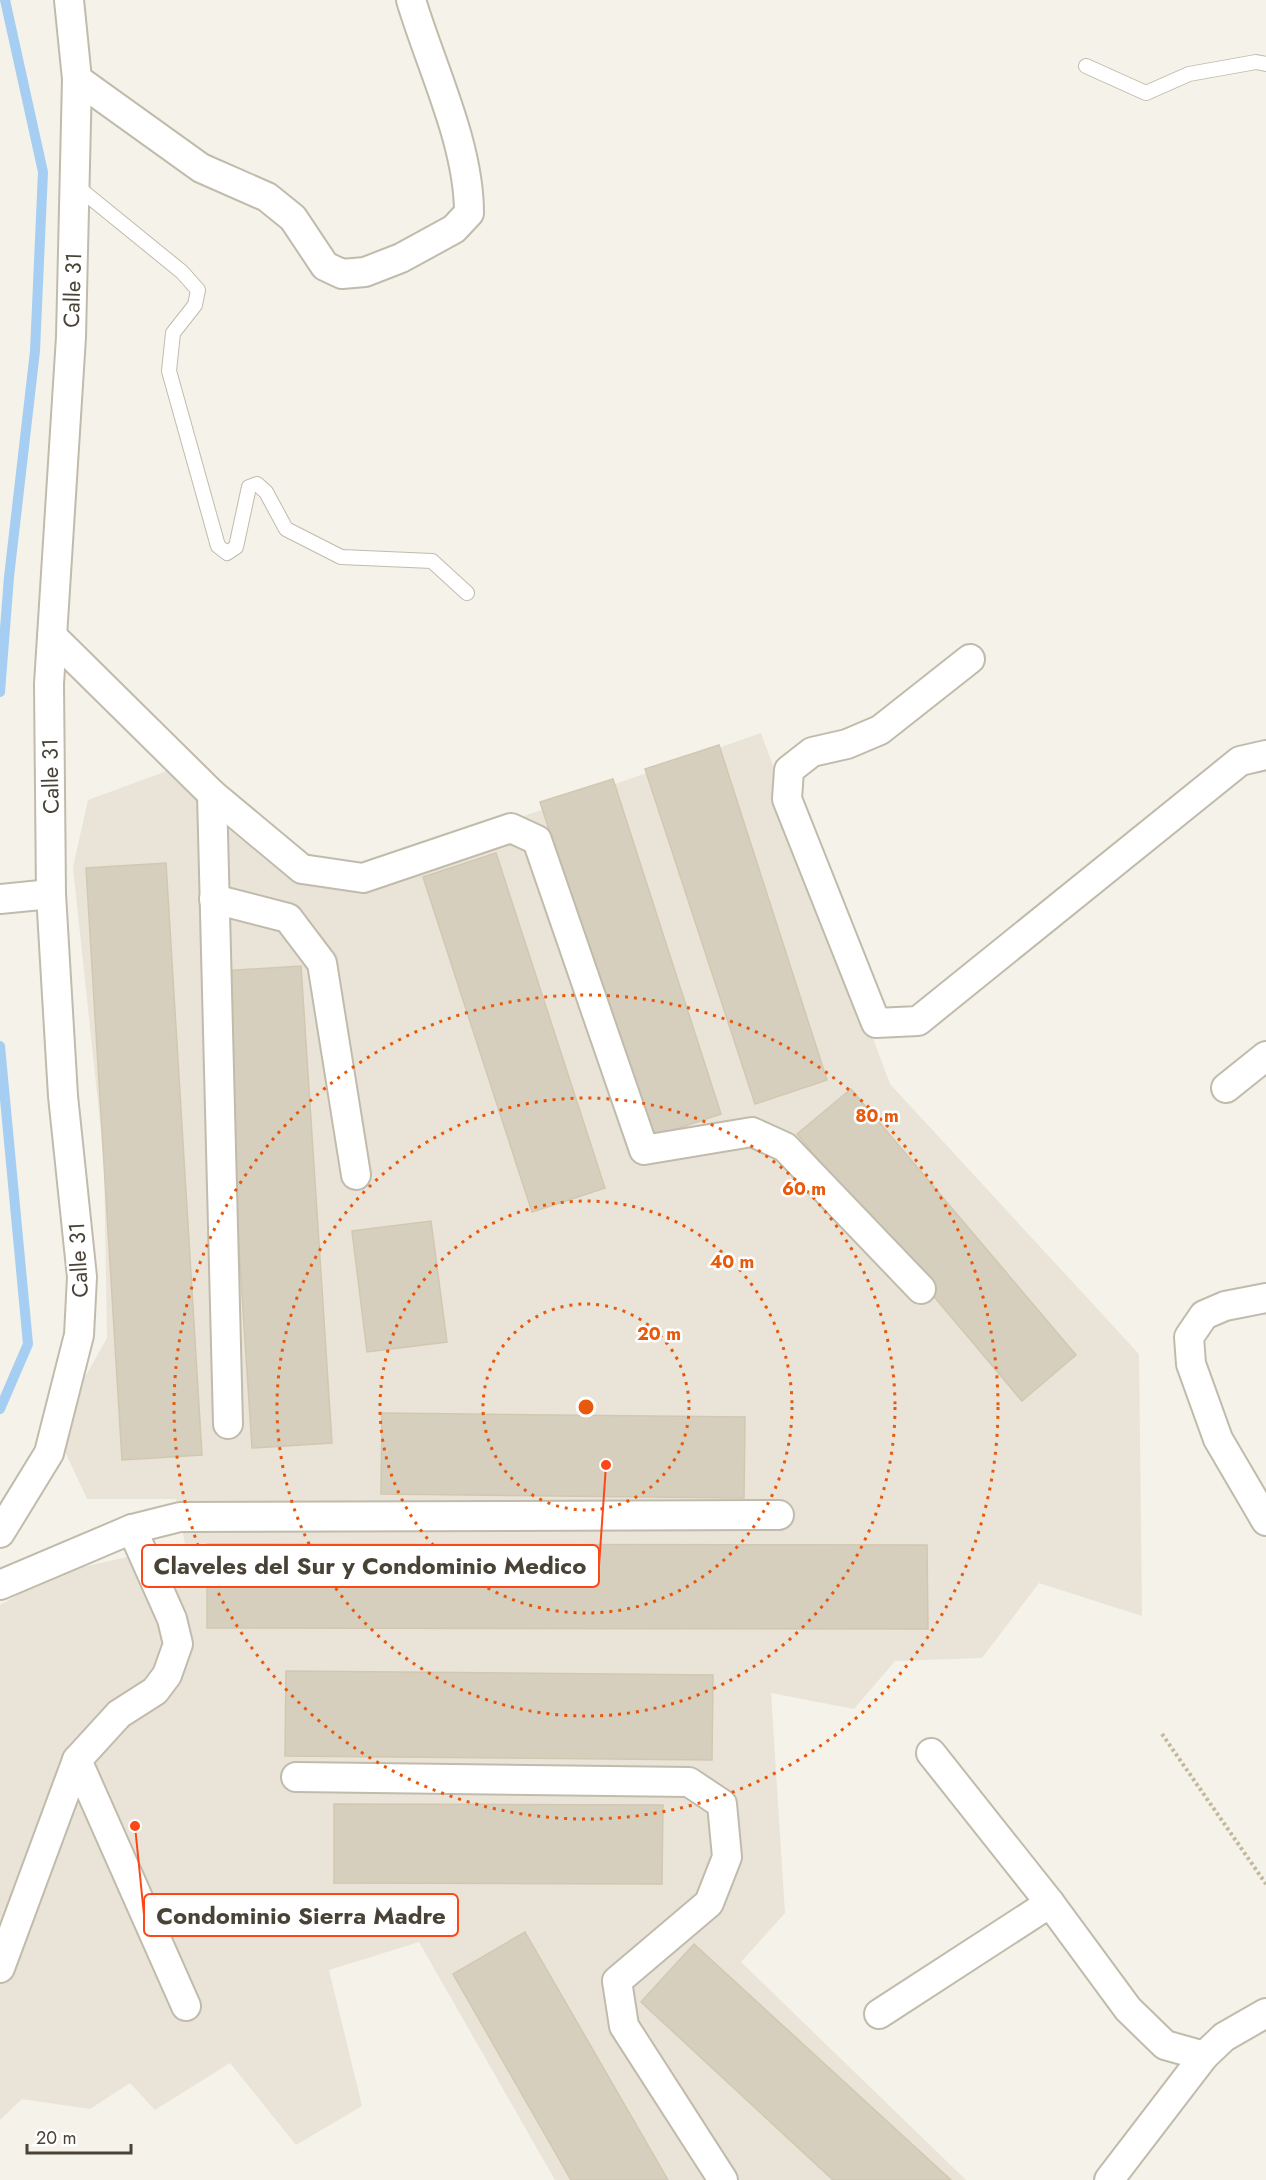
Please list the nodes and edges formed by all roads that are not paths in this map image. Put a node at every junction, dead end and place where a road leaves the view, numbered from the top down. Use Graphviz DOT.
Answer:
graph roads {
  1 [pos="69,0"];
  2 [pos="411,0"];
  3 [pos="1266,64"];
  4 [pos="1086,66"];
  5 [pos="77,79"];
  6 [pos="75,185"];
  7 [pos="467,593"];
  8 [pos="52,636"];
  9 [pos="970,659"];
  10 [pos="1266,756"];
  11 [pos="212,794"];
  12 [pos="51,894"];
  13 [pos="8,898"];
  14 [pos="214,899"];
  15 [pos="1266,1056"];
  16 [pos="1226,1088"];
  17 [pos="356,1175"];
  18 [pos="921,1289"];
  19 [pos="1266,1298"];
  20 [pos="228,1424"];
  21 [pos="779,1515"];
  22 [pos="1266,1521"];
  23 [pos="132,1530"];
  24 [pos="0,1533"];
  25 [pos="0,1585"];
  26 [pos="931,1753"];
  27 [pos="77,1760"];
  28 [pos="296,1777"];
  29 [pos="1050,1903"];
  30 [pos="0,1968"];
  31 [pos="186,2006"];
  32 [pos="879,2014"];
  33 [pos="1264,2017"];
  34 [pos="1204,2056"];
  35 [pos="723,2180"];
  36 [pos="1109,2180"];
  1 -- 5 [label="street, Calle 31"];
  2 -- 5 [label="street"];
  3 -- 4 [label="lane"];
  5 -- 6 [label="street, Calle 31"];
  6 -- 7 [label="lane"];
  6 -- 8 [label="street, Calle 31"];
  8 -- 11 [label="street"];
  8 -- 12 [label="street, Calle 31"];
  9 -- 10 [label="street"];
  11 -- 14 [label="street"];
  11 -- 18 [label="street"];
  12 -- 13 [label="street"];
  12 -- 24 [label="street, Calle 31"];
  14 -- 17 [label="street"];
  14 -- 20 [label="street"];
  15 -- 16 [label="street"];
  19 -- 22 [label="street"];
  21 -- 23 [label="street"];
  23 -- 25 [label="street"];
  23 -- 27 [label="street"];
  26 -- 29 [label="street"];
  27 -- 30 [label="street"];
  27 -- 31 [label="street"];
  28 -- 35 [label="street"];
  29 -- 32 [label="street"];
  29 -- 34 [label="street"];
  33 -- 34 [label="street"];
  34 -- 36 [label="street"];
}
